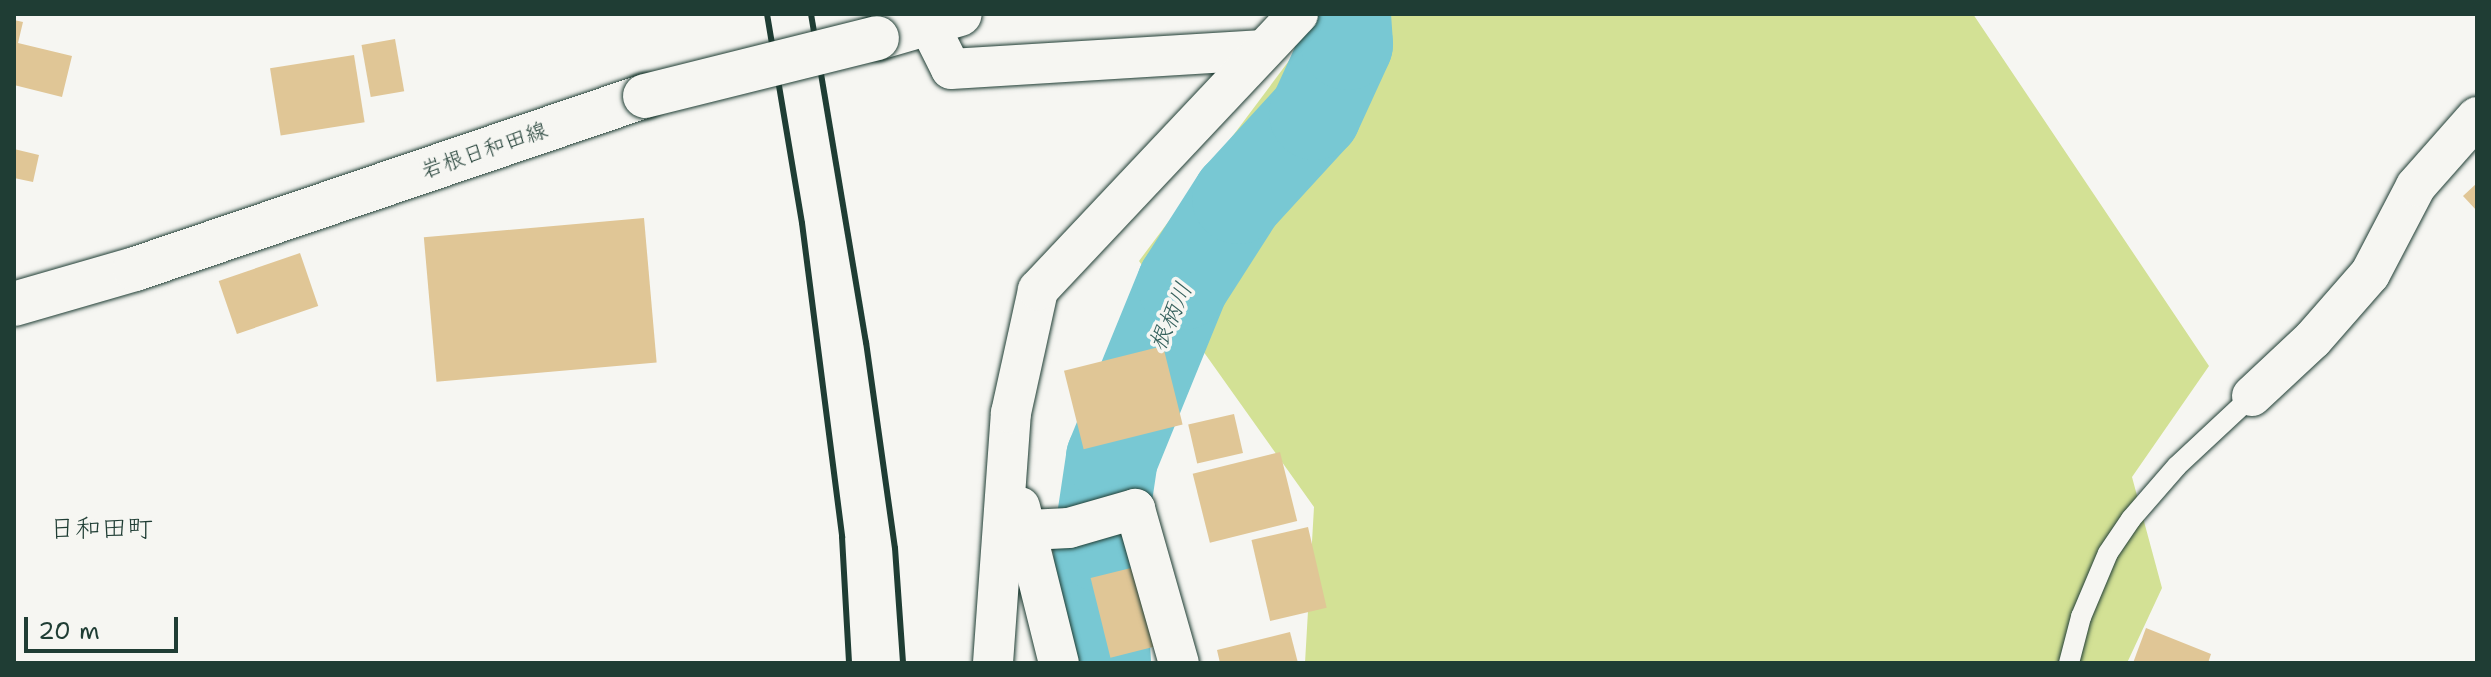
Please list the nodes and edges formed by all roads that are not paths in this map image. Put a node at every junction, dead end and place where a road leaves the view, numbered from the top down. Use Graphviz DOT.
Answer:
graph roads {
  1 [pos="1298,14"];
  2 [pos="944,19"];
  3 [pos="1263,50"];
  4 [pos="2477,117"];
  5 [pos="14,304"];
  6 [pos="2252,396"];
  7 [pos="1006,474"];
  8 [pos="1029,530"];
  9 [pos="993,663"];
  10 [pos="1059,663"];
  11 [pos="1179,663"];
  12 [pos="2069,663"];
  1 -- 3 [label="street"];
  2 -- 3 [label="street"];
  2 -- 5 [label="main road, 岩根日和田線, bridge"];
  3 -- 7 [label="street"];
  4 -- 6 [label="street"];
  6 -- 12 [label="lane"];
  7 -- 8 [label="street"];
  7 -- 9 [label="street"];
  8 -- 10 [label="street"];
  8 -- 11 [label="street"];
}
